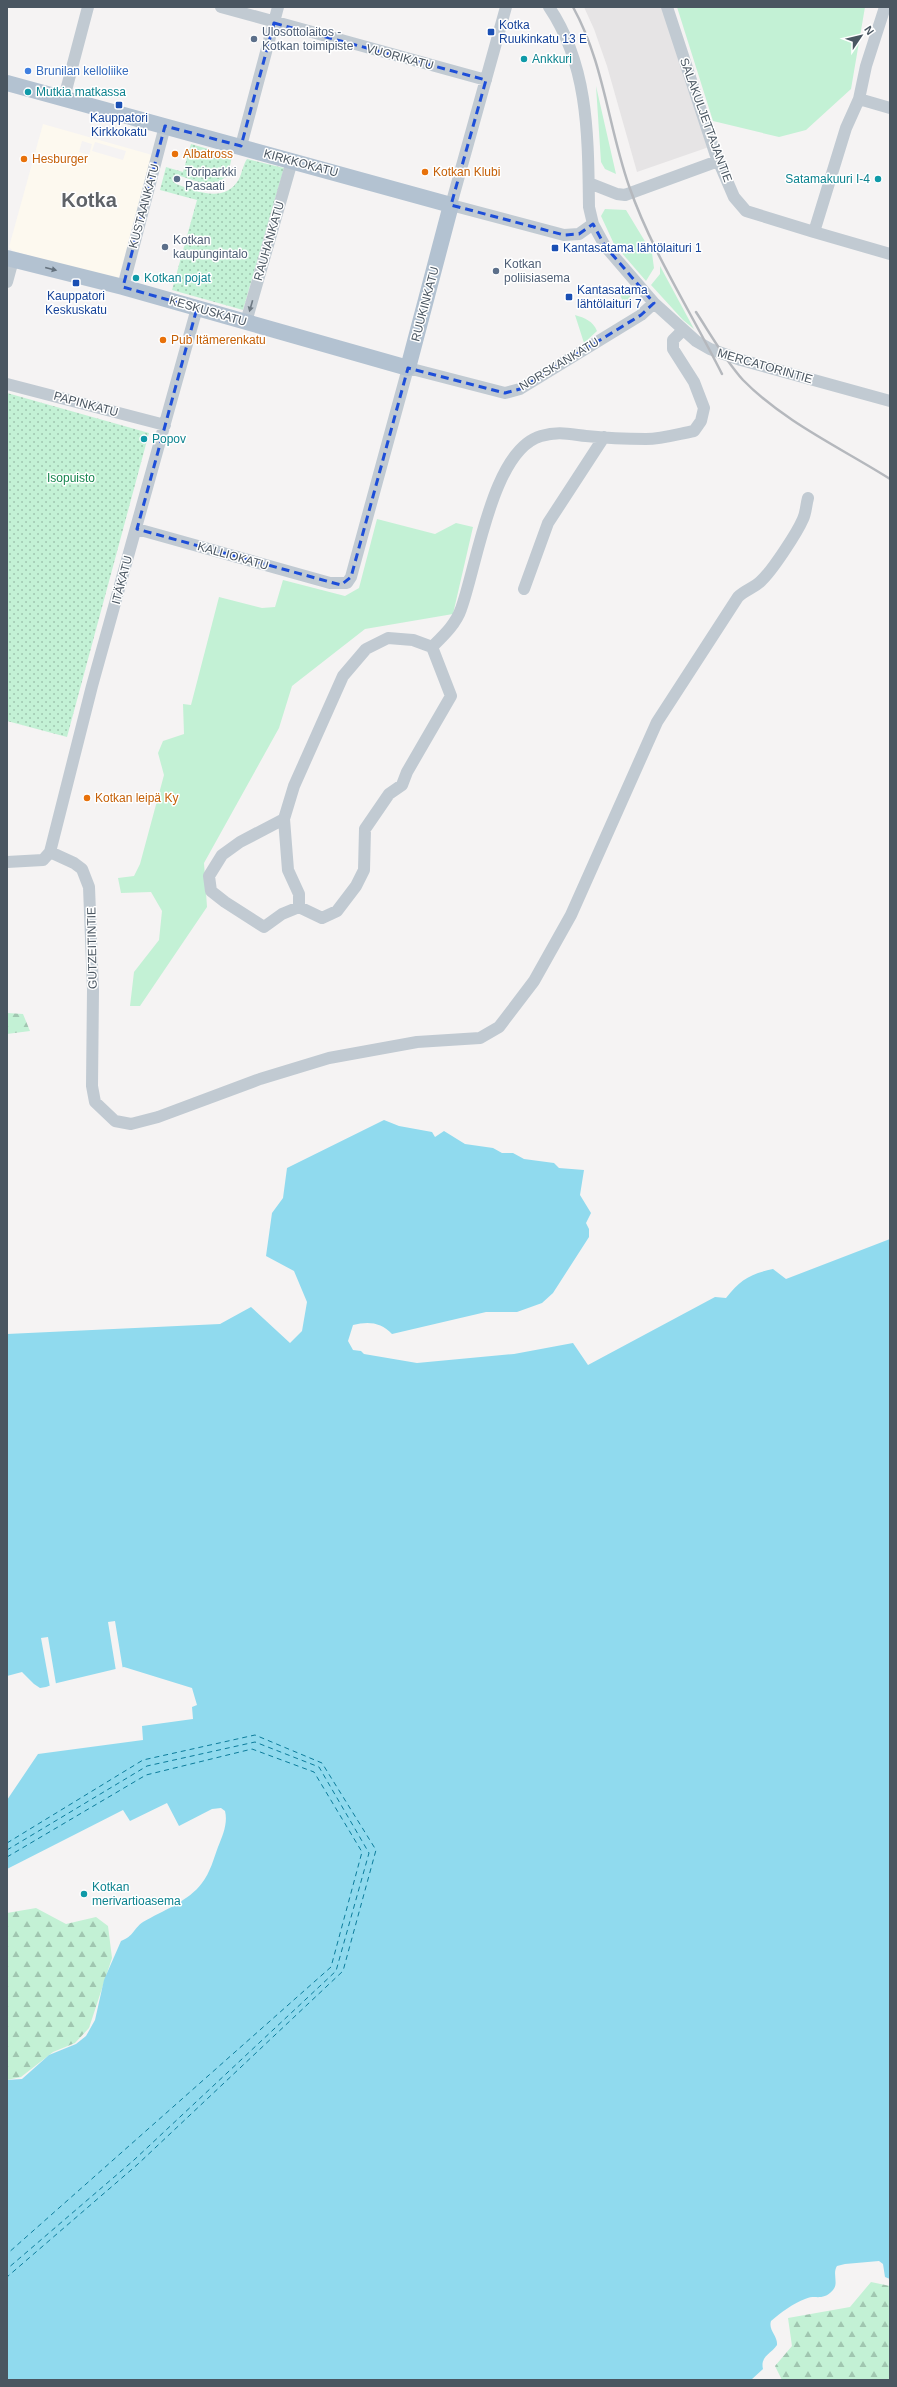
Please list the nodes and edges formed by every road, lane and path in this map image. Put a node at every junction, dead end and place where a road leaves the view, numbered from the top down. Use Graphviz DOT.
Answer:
graph roads {
  1 [pos="88,7"];
  2 [pos="221,7"];
  3 [pos="278,7"];
  4 [pos="506,7"];
  5 [pos="549,7"];
  6 [pos="667,7"];
  7 [pos="885,7"];
  8 [pos="274,23"];
  9 [pos="486,80"];
  10 [pos="7,83"];
  11 [pos="64,98"];
  12 [pos="859,99"];
  13 [pos="890,108"];
  14 [pos="165,126"];
  15 [pos="241,146"];
  16 [pos="292,161"];
  17 [pos="718,161"];
  18 [pos="589,183"];
  19 [pos="451,205"];
  20 [pos="593,224"];
  21 [pos="814,232"];
  22 [pos="890,254"];
  23 [pos="10,259"];
  24 [pos="7,282"];
  25 [pos="123,287"];
  26 [pos="654,303"];
  27 [pos="197,308"];
  28 [pos="246,322"];
  29 [pos="683,330"];
  30 [pos="408,368"];
  31 [pos="7,384"];
  32 [pos="890,401"];
  33 [pos="165,425"];
  34 [pos="604,437"];
  35 [pos="808,498"];
  36 [pos="137,529"];
  37 [pos="330,583"];
  38 [pos="524,589"];
  39 [pos="432,647"];
  40 [pos="284,819"];
  41 [pos="50,852"];
  42 [pos="7,862"];
  43 [pos="299,907"];
  1 -- 11 [label="street"];
  2 -- 8 [label="street, VUORIKATU"];
  3 -- 8 [label="street"];
  4 -- 9 [label="street, RUUKINKATU"];
  5 -- 18 [label="street"];
  6 -- 17 [label="street, SALAKULJETTAJANTIE"];
  7 -- 12 [label="street"];
  8 -- 9 [label="street, VUORIKATU"];
  8 -- 15 [label="street"];
  9 -- 19 [label="street, RUUKINKATU"];
  10 -- 11 [label="main road, KIRKKOKATU"];
  11 -- 14 [label="main road, KIRKKOKATU"];
  12 -- 13 [label="street"];
  12 -- 21 [label="street"];
  14 -- 15 [label="main road, KIRKKOKATU"];
  14 -- 25 [label="street, KUSTAANKATU"];
  15 -- 16 [label="main road, KIRKKOKATU"];
  16 -- 19 [label="main road, KIRKKOKATU"];
  16 -- 28 [label="street, RAUHANKATU, one-way"];
  17 -- 18 [label="street"];
  17 -- 21 [label="street, SALAKULJETTAJANTIE"];
  18 -- 20 [label="street, MERCATORINTIE"];
  19 -- 20 [label="street, KIRKKOKATU"];
  19 -- 30 [label="main road, RUUKINKATU"];
  20 -- 26 [label="street, MERCATORINTIE"];
  21 -- 22 [label="street, SALAKULJETTAJANTIE"];
  23 -- 24 [label="street"];
  23 -- 25 [label="main road, KESKUSKATU, one-way"];
  25 -- 27 [label="main road, KESKUSKATU"];
  26 -- 29 [label="street, MERCATORINTIE"];
  26 -- 30 [label="street, NORSKANKATU"];
  27 -- 28 [label="main road, KESKUSKATU"];
  27 -- 33 [label="street, ITÄKATU"];
  28 -- 30 [label="main road, KESKUSKATU"];
  29 -- 32 [label="street, MERCATORINTIE"];
  29 -- 34 [label="street"];
  30 -- 37 [label="street, RUUKINKATU"];
  31 -- 33 [label="street, PAPINKATU"];
  33 -- 36 [label="street, ITÄKATU"];
  34 -- 38 [label="street"];
  34 -- 39 [label="street"];
  35 -- 41 [label="street, GUTZEITINTIE"];
  36 -- 37 [label="street, KALLIOKATU"];
  36 -- 41 [label="street, ITÄKATU"];
  39 -- 40 [label="street"];
  39 -- 43 [label="street"];
  40 -- 43 [label="street"];
  40 -- 43 [label="street"];
  41 -- 42 [label="street"];
}
